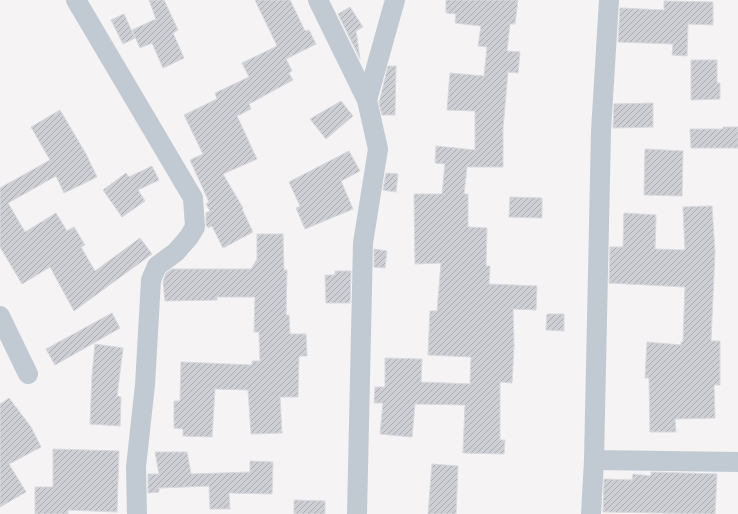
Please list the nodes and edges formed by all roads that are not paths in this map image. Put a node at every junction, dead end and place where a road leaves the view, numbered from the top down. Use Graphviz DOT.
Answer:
graph roads {
  1 [pos="76,0"];
  2 [pos="318,0"];
  3 [pos="395,0"];
  4 [pos="609,0"];
  5 [pos="367,100"];
  6 [pos="0,316"];
  7 [pos="28,374"];
  8 [pos="594,460"];
  9 [pos="738,462"];
  10 [pos="137,514"];
  11 [pos="357,514"];
  12 [pos="591,514"];
  1 -- 10 [label="street"];
  2 -- 5 [label="street"];
  3 -- 5 [label="street"];
  4 -- 8 [label="street"];
  5 -- 11 [label="street"];
  6 -- 7 [label="street"];
  8 -- 9 [label="street"];
  8 -- 12 [label="street"];
}
